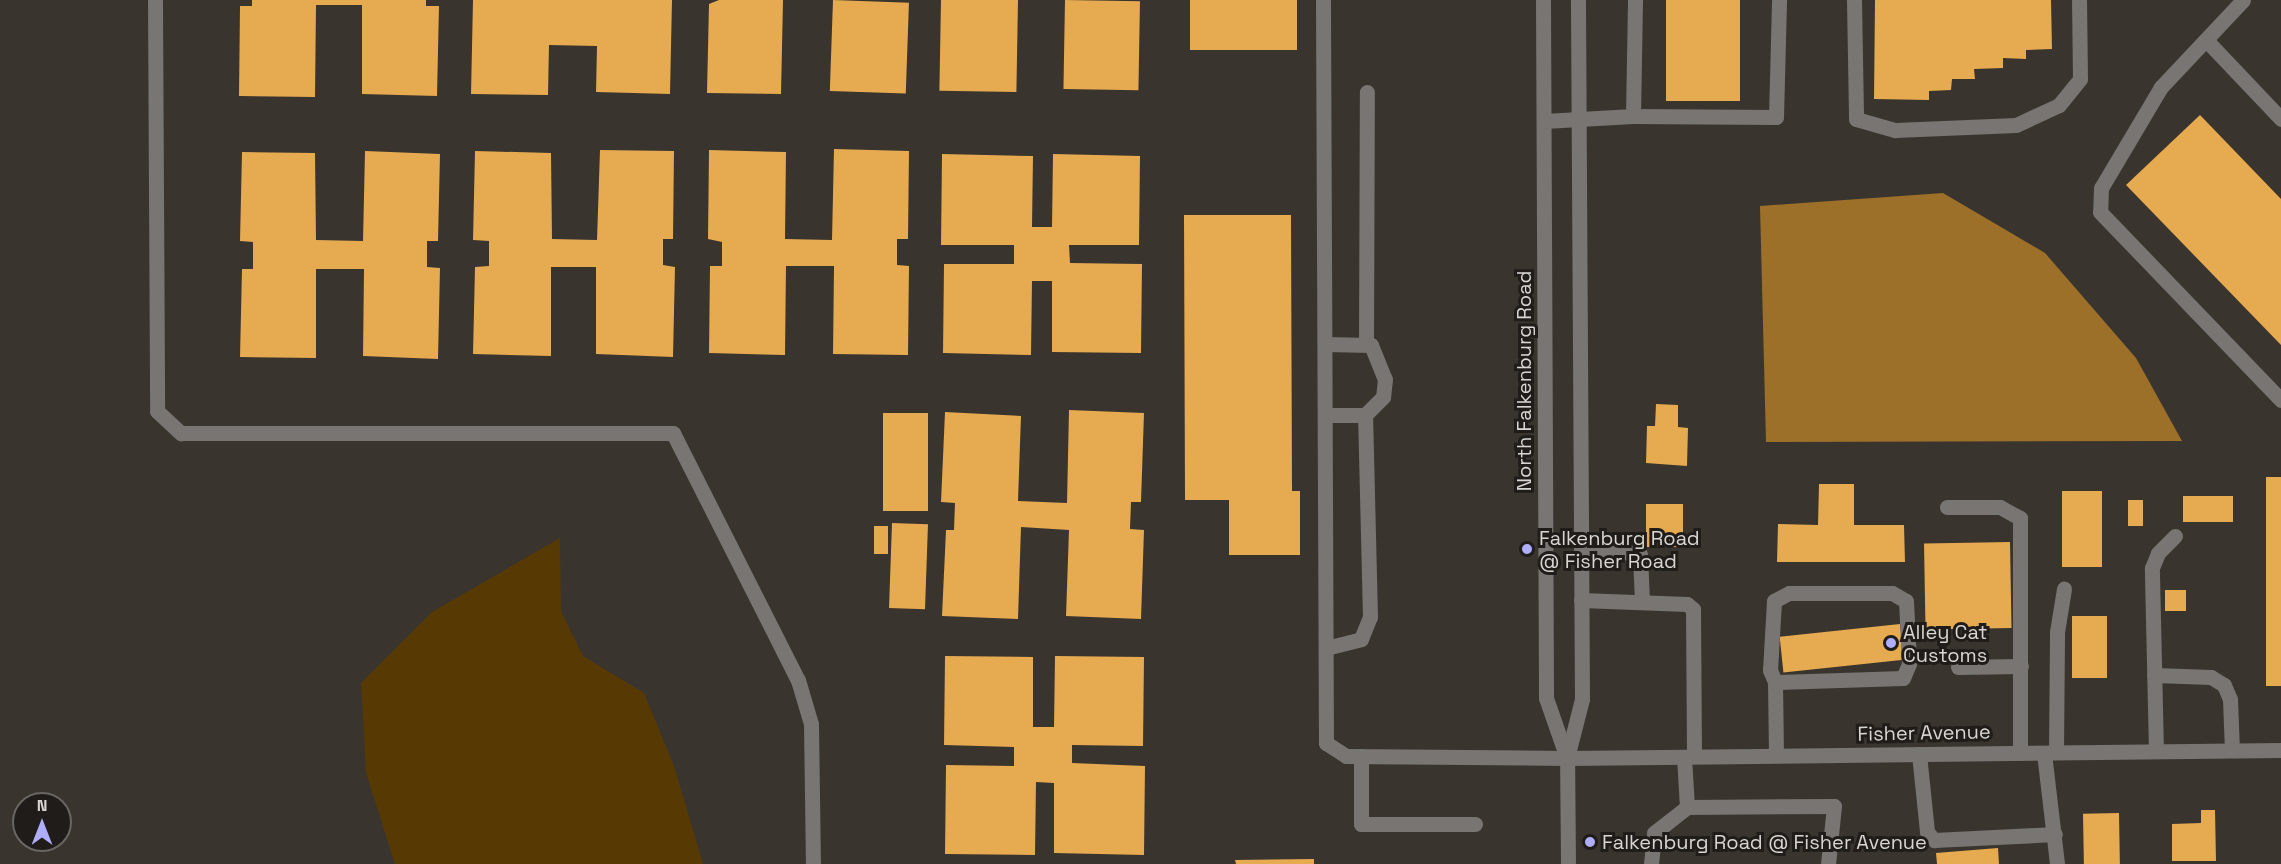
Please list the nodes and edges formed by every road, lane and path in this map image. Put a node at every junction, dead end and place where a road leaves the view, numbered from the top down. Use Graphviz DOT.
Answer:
graph roads {
  1 [pos="155,0"];
  2 [pos="1323,0"];
  3 [pos="1544,0"];
  4 [pos="1578,0"];
  5 [pos="1635,0"];
  6 [pos="1779,0"];
  7 [pos="1854,0"];
  8 [pos="2079,0"];
  9 [pos="2243,0"];
  10 [pos="2208,42"];
  11 [pos="1367,92"];
  12 [pos="1633,116"];
  13 [pos="2281,119"];
  14 [pos="1544,122"];
  15 [pos="1579,122"];
  16 [pos="1324,344"];
  17 [pos="1366,344"];
  18 [pos="2281,400"];
  19 [pos="1325,414"];
  20 [pos="1365,415"];
  21 [pos="1947,507"];
  22 [pos="2175,536"];
  23 [pos="1581,547"];
  24 [pos="2064,589"];
  25 [pos="1581,600"];
  26 [pos="1642,602"];
  27 [pos="1326,648"];
  28 [pos="2021,666"];
  29 [pos="1958,667"];
  30 [pos="2154,675"];
  31 [pos="1775,682"];
  32 [pos="2232,750"];
  33 [pos="2281,750"];
  34 [pos="2156,751"];
  35 [pos="2020,753"];
  36 [pos="2050,753"];
  37 [pos="1919,754"];
  38 [pos="1776,755"];
  39 [pos="1361,756"];
  40 [pos="1689,756"];
  41 [pos="1567,758"];
  42 [pos="1687,807"];
  43 [pos="1475,824"];
  44 [pos="2055,834"];
  45 [pos="813,864"];
  46 [pos="1568,864"];
  47 [pos="1651,864"];
  48 [pos="1828,864"];
  49 [pos="2056,864"];
  1 -- 45 [label="street"];
  2 -- 16 [label="street"];
  3 -- 14 [label="street, North Falkenburg Road"];
  4 -- 15 [label="street, North Falkenburg Road"];
  5 -- 12 [label="street"];
  6 -- 12 [label="street"];
  7 -- 8 [label="street"];
  9 -- 10 [label="street"];
  10 -- 13 [label="street"];
  10 -- 18 [label="street"];
  11 -- 17 [label="street"];
  12 -- 15 [label="street"];
  14 -- 15 [label="street"];
  14 -- 41 [label="street, North Falkenburg Road"];
  15 -- 23 [label="street, North Falkenburg Road"];
  16 -- 17 [label="street"];
  16 -- 19 [label="street"];
  17 -- 20 [label="street"];
  19 -- 20 [label="street"];
  19 -- 27 [label="street"];
  20 -- 27 [label="street"];
  21 -- 28 [label="street"];
  22 -- 30 [label="street"];
  23 -- 25 [label="street, North Falkenburg Road"];
  23 -- 26 [label="street"];
  24 -- 36 [label="street"];
  25 -- 26 [label="street"];
  25 -- 41 [label="street, North Falkenburg Road"];
  26 -- 40 [label="street"];
  27 -- 39 [label="street, Fisher Avenue"];
  28 -- 29 [label="street"];
  28 -- 35 [label="street"];
  30 -- 32 [label="street"];
  30 -- 34 [label="street"];
  31 -- 31 [label="street"];
  31 -- 38 [label="street"];
  32 -- 33 [label="street, Fisher Avenue"];
  32 -- 34 [label="street, Fisher Avenue"];
  34 -- 36 [label="street, Fisher Avenue"];
  35 -- 36 [label="street, Fisher Avenue"];
  35 -- 37 [label="street, Fisher Avenue"];
  36 -- 44 [label="street"];
  37 -- 38 [label="street, Fisher Avenue"];
  37 -- 44 [label="street"];
  38 -- 40 [label="street, Fisher Avenue"];
  39 -- 41 [label="street, Fisher Avenue"];
  39 -- 43 [label="street"];
  40 -- 41 [label="street, Fisher Avenue"];
  40 -- 42 [label="street"];
  41 -- 46 [label="street, North Falkenburg Road"];
  42 -- 47 [label="street"];
  42 -- 48 [label="street"];
  44 -- 49 [label="street"];
}
